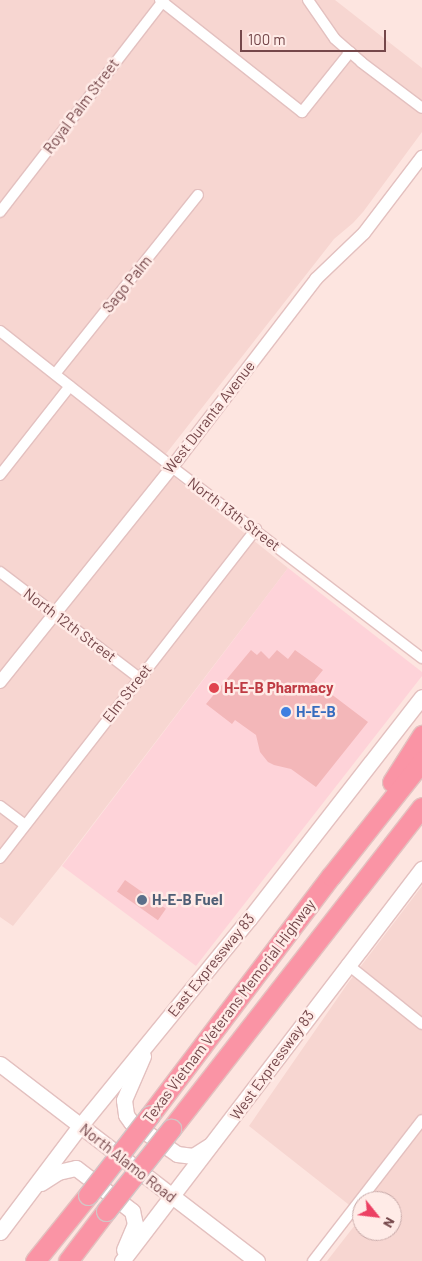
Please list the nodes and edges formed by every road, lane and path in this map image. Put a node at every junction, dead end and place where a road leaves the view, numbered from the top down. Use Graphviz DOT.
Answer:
graph roads {
  1 [pos="308,0"];
  2 [pos="162,1"];
  3 [pos="350,52"];
  4 [pos="422,108"];
  5 [pos="422,157"];
  6 [pos="198,195"];
  7 [pos="0,212"];
  8 [pos="0,332"];
  9 [pos="55,374"];
  10 [pos="70,386"];
  11 [pos="172,467"];
  12 [pos="0,476"];
  13 [pos="256,529"];
  14 [pos="0,572"];
  15 [pos="54,612"];
  16 [pos="422,658"];
  17 [pos="139,678"];
  18 [pos="0,682"];
  19 [pos="422,697"];
  20 [pos="422,735"];
  21 [pos="422,761"];
  22 [pos="0,806"];
  23 [pos="422,807"];
  24 [pos="26,825"];
  25 [pos="422,826"];
  26 [pos="0,858"];
  27 [pos="422,868"];
  28 [pos="331,876"];
  29 [pos="335,921"];
  30 [pos="347,964"];
  31 [pos="422,1024"];
  32 [pos="150,1039"];
  33 [pos="0,1064"];
  34 [pos="422,1120"];
  35 [pos="80,1126"];
  36 [pos="215,1143"];
  37 [pos="29,1192"];
  38 [pos="172,1198"];
  39 [pos="0,1232"];
  40 [pos="35,1261"];
  41 [pos="68,1261"];
  42 [pos="121,1261"];
  43 [pos="257,1261"];
  44 [pos="313,1261"];
  1 -- 3 [label="street"];
  2 -- 3 [label="street"];
  2 -- 7 [label="street, Royal Palm Street"];
  3 -- 4 [label="street"];
  5 -- 11 [label="street, West Duranta Avenue"];
  6 -- 9 [label="street, Sago Palm"];
  8 -- 9 [label="street, North 13th Street"];
  9 -- 10 [label="street, North 13th Street"];
  10 -- 11 [label="street, North 13th Street"];
  10 -- 12 [label="street"];
  11 -- 13 [label="street, North 13th Street"];
  11 -- 15 [label="street, West Duranta Avenue"];
  13 -- 16 [label="street, North 13th Street"];
  13 -- 17 [label="street, Elm Street"];
  14 -- 15 [label="street, North 12th Street"];
  15 -- 17 [label="street, North 12th Street"];
  15 -- 18 [label="street, West Duranta Avenue"];
  17 -- 24 [label="street, Elm Street"];
  19 -- 32 [label="main road, East Expressway 83"];
  20 -- 28 [label="highway"];
  21 -- 28 [label="highway, Texas Vietnam Veterans Memorial Highway"];
  22 -- 24 [label="street"];
  23 -- 29 [label="highway, Texas Vietnam Veterans Memorial Highway"];
  24 -- 26 [label="street, Elm Street"];
  25 -- 29 [label="highway"];
  27 -- 30 [label="main road, West Expressway 83"];
  28 -- 40 [label="highway, Texas Vietnam Veterans Memorial Highway, bridge"];
  29 -- 41 [label="highway, Texas Vietnam Veterans Memorial Highway, bridge"];
  30 -- 31 [label="street"];
  30 -- 36 [label="main road, West Expressway 83"];
  32 -- 35 [label="main road, East Expressway 83"];
  32 -- 36 [label="main road"];
  33 -- 35 [label="main road, North Alamo Road"];
  34 -- 44 [label="street"];
  35 -- 37 [label="main road, East Expressway 83"];
  35 -- 38 [label="main road, North Alamo Road"];
  36 -- 38 [label="main road, West Expressway 83"];
  37 -- 39 [label="main road, East Expressway 83"];
  37 -- 42 [label="main road"];
  38 -- 42 [label="main road, West Expressway 83"];
  38 -- 43 [label="main road, North Alamo Road"];
}
